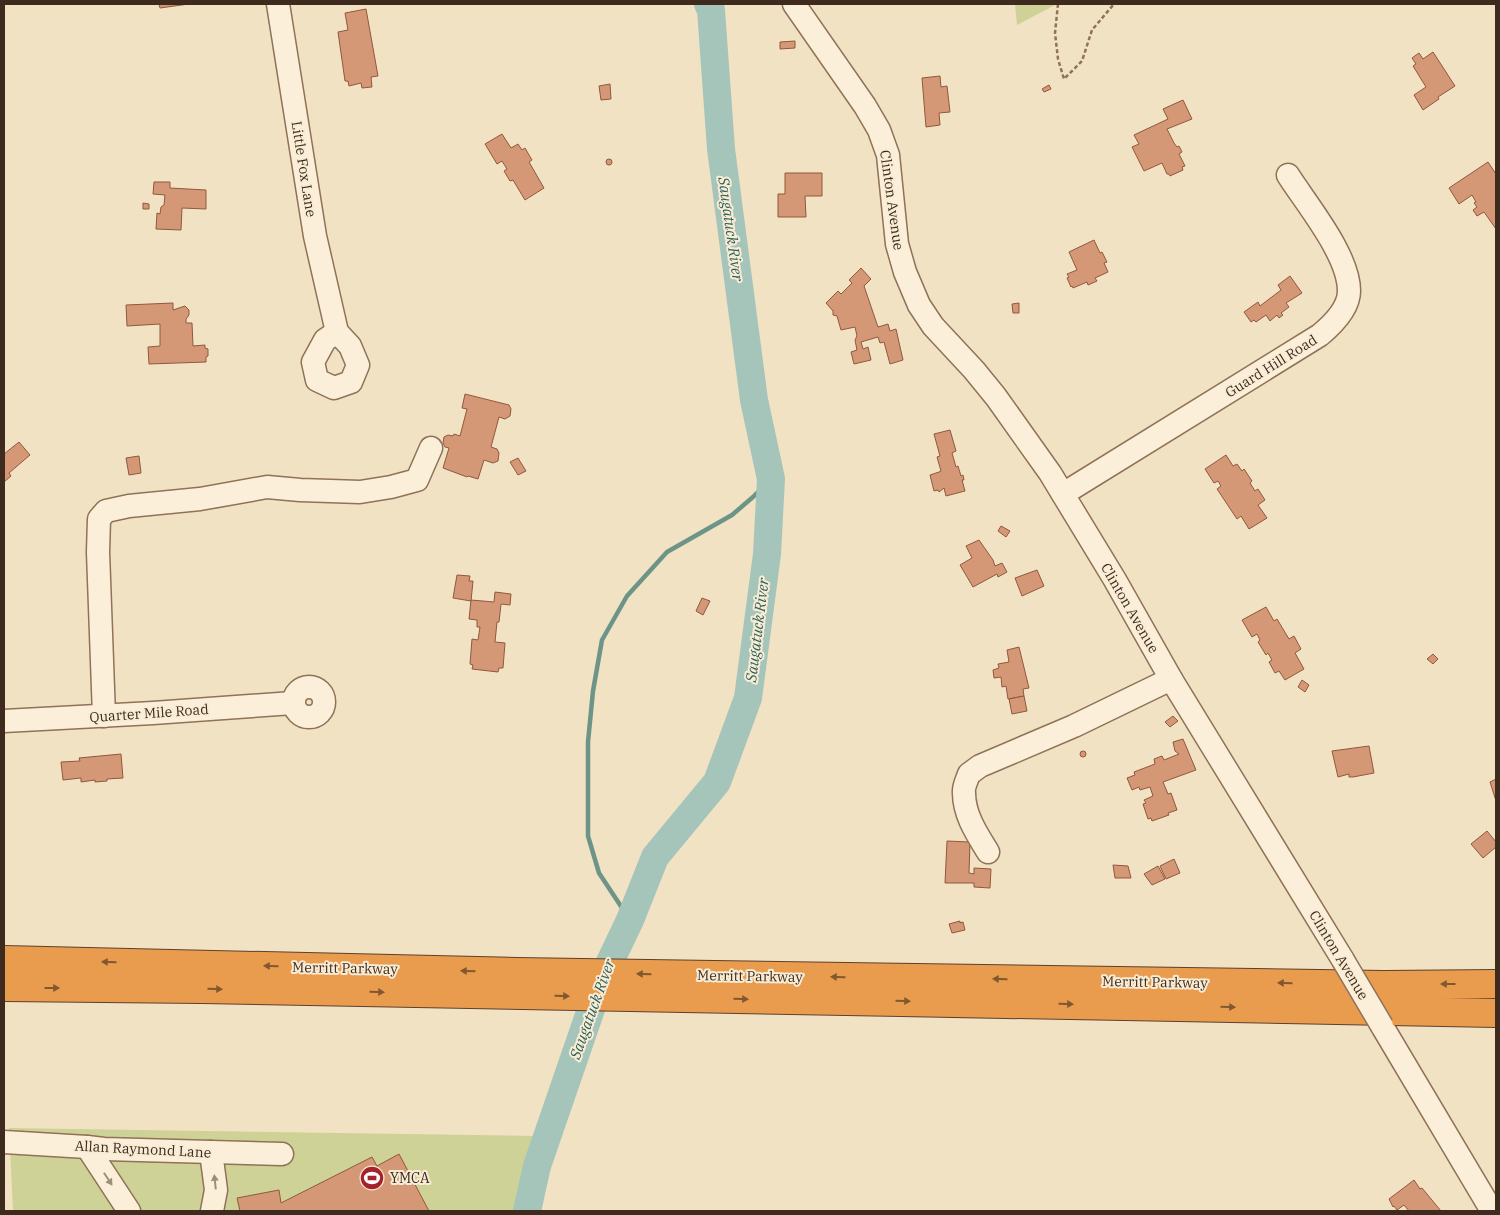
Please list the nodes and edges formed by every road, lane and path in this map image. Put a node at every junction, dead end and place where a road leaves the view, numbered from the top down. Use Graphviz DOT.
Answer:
graph roads {
  1 [pos="278,4"];
  2 [pos="794,4"];
  3 [pos="1058,4"];
  4 [pos="1114,4"];
  5 [pos="1288,176"];
  6 [pos="337,332"];
  7 [pos="430,448"];
  8 [pos="1063,494"];
  9 [pos="1171,679"];
  10 [pos="293,703"];
  11 [pos="104,716"];
  12 [pos="4,721"];
  13 [pos="988,852"];
  14 [pos="4,960"];
  15 [pos="516,983"];
  16 [pos="1496,984"];
  17 [pos="4,987"];
  18 [pos="692,987"];
  19 [pos="1496,1013"];
  20 [pos="4,1142"];
  21 [pos="87,1147"];
  22 [pos="212,1152"];
  23 [pos="282,1154"];
  24 [pos="129,1211"];
  25 [pos="212,1211"];
  26 [pos="1492,1211"];
  1 -- 6 [label="street, Little Fox Lane"];
  2 -- 8 [label="street, Clinton Avenue"];
  3 -- 4 [label="path"];
  5 -- 8 [label="street, Guard Hill Road"];
  7 -- 11 [label="street"];
  8 -- 9 [label="street, Clinton Avenue"];
  9 -- 13 [label="street"];
  9 -- 26 [label="street, Clinton Avenue, bridge"];
  10 -- 11 [label="street, Quarter Mile Road"];
  11 -- 12 [label="street, Quarter Mile Road"];
  15 -- 14 [label="highway, Merritt Parkway, one-way"];
  17 -- 15 [label="highway, Merritt Parkway, one-way"];
  15 -- 18 [label="highway, Merritt Parkway"];
  16 -- 18 [label="highway, Merritt Parkway, one-way"];
  18 -- 19 [label="highway, Merritt Parkway, one-way"];
  20 -- 21 [label="street, Allan Raymond Lane"];
  21 -- 22 [label="street, Allan Raymond Lane"];
  21 -- 24 [label="street, one-way"];
  22 -- 23 [label="street, Allan Raymond Lane"];
  25 -- 22 [label="street, one-way"];
}
